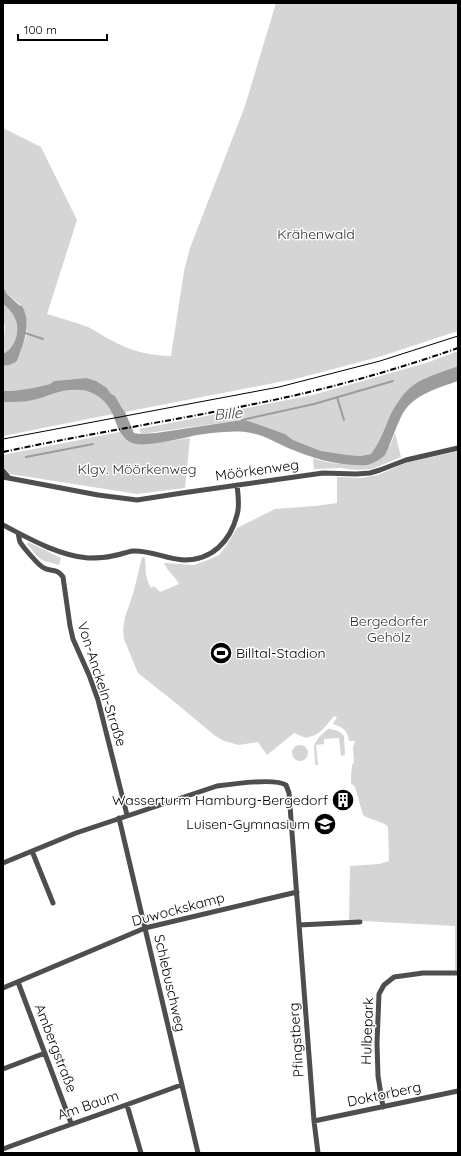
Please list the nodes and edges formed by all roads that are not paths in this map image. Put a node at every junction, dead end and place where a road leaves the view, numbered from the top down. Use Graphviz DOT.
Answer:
graph roads {
  1 [pos="458,448"];
  2 [pos="3,471"];
  3 [pos="3,477"];
  4 [pos="9,478"];
  5 [pos="237,485"];
  6 [pos="3,525"];
  7 [pos="18,533"];
  8 [pos="127,815"];
  9 [pos="119,818"];
  10 [pos="32,851"];
  11 [pos="3,863"];
  12 [pos="296,892"];
  13 [pos="54,903"];
  14 [pos="360,922"];
  15 [pos="299,925"];
  16 [pos="145,928"];
  17 [pos="458,973"];
  18 [pos="18,982"];
  19 [pos="3,988"];
  20 [pos="45,1053"];
  21 [pos="3,1068"];
  22 [pos="181,1085"];
  23 [pos="458,1091"];
  24 [pos="127,1105"];
  25 [pos="383,1107"];
  26 [pos="314,1121"];
  27 [pos="71,1123"];
  28 [pos="3,1149"];
  29 [pos="141,1153"];
  30 [pos="198,1153"];
  31 [pos="318,1153"];
  1 -- 5 [label="street, Möörkenweg"];
  2 -- 4 [label="street"];
  3 -- 4 [label="street, Möörkenweg"];
  4 -- 5 [label="street, Möörkenweg"];
  5 -- 7 [label="street"];
  6 -- 7 [label="street"];
  7 -- 8 [label="street, Von-Anckeln-Straße"];
  8 -- 9 [label="street"];
  8 -- 12 [label="street, Pfingstberg"];
  9 -- 10 [label="street"];
  9 -- 16 [label="street, Schlebuschweg"];
  10 -- 11 [label="street"];
  10 -- 13 [label="street"];
  12 -- 15 [label="street, Pfingstberg"];
  12 -- 16 [label="street, Duwockskamp"];
  14 -- 15 [label="street"];
  15 -- 26 [label="street, Pfingstberg"];
  16 -- 18 [label="street, Duwockskamp"];
  16 -- 22 [label="street, Schlebuschweg"];
  17 -- 25 [label="street, Hulbepark"];
  18 -- 19 [label="street, Duwockskamp"];
  18 -- 20 [label="street, Ambergstraße"];
  20 -- 21 [label="street"];
  20 -- 27 [label="street, Ambergstraße"];
  22 -- 24 [label="street, Am Baum"];
  22 -- 30 [label="street, Schlebuschweg"];
  23 -- 25 [label="street, Doktorberg"];
  24 -- 27 [label="street, Am Baum"];
  24 -- 29 [label="street"];
  25 -- 26 [label="street, Doktorberg"];
  26 -- 31 [label="street, Pfingstberg"];
  27 -- 28 [label="street, Am Baum"];
}
